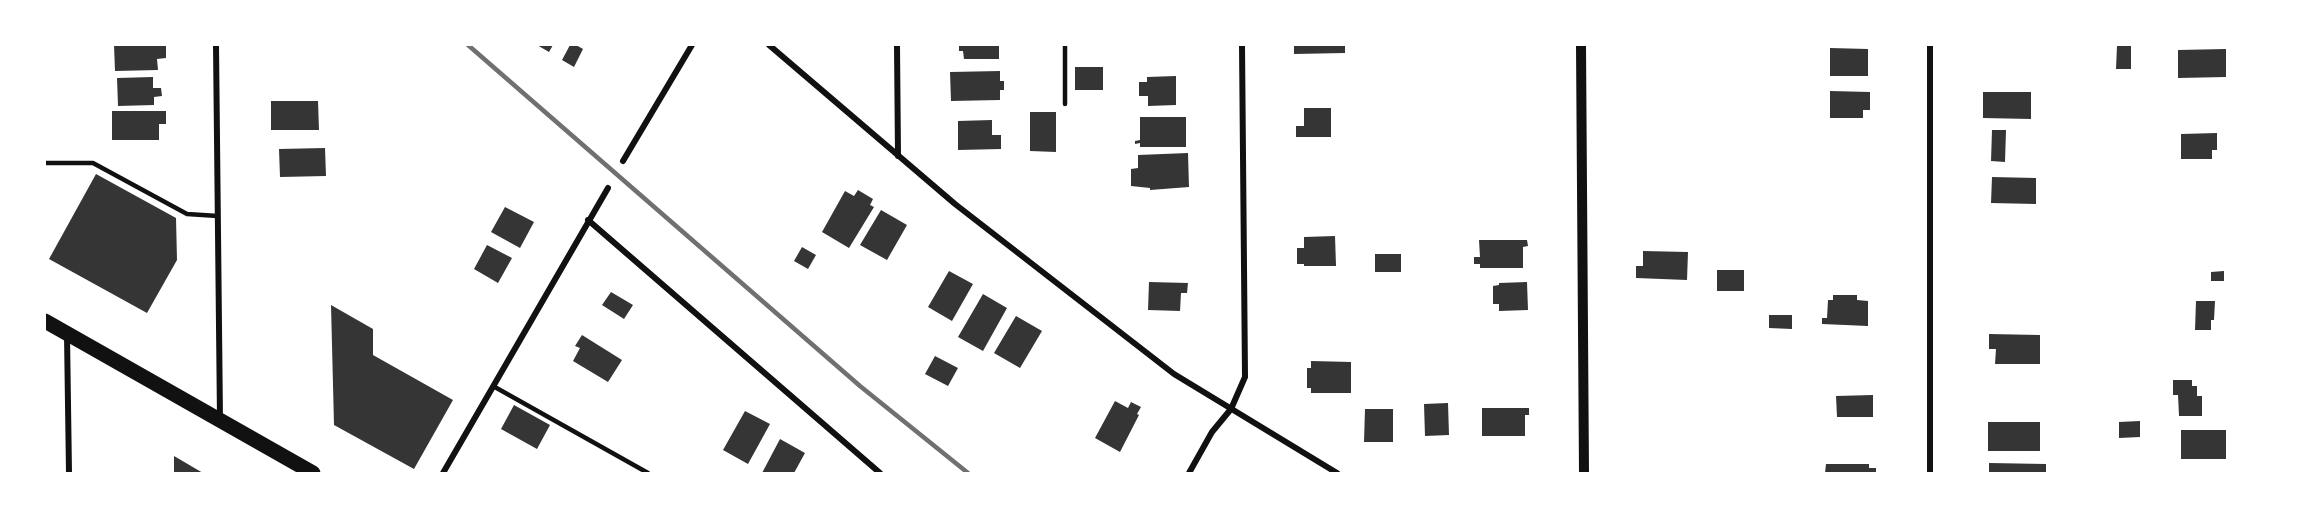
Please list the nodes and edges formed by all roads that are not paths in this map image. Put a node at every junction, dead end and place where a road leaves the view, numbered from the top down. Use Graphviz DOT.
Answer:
graph roads {
  1 [pos="216,45"];
  2 [pos="692,45"];
  3 [pos="769,45"];
  4 [pos="897,45"];
  5 [pos="1065,45"];
  6 [pos="1242,45"];
  7 [pos="1581,45"];
  8 [pos="1930,45"];
  9 [pos="1065,104"];
  10 [pos="898,156"];
  11 [pos="623,161"];
  12 [pos="45,163"];
  13 [pos="608,188"];
  14 [pos="218,216"];
  15 [pos="588,220"];
  16 [pos="45,321"];
  17 [pos="67,334"];
  18 [pos="493,386"];
  19 [pos="1231,409"];
  20 [pos="220,420"];
  21 [pos="63,473"];
  22 [pos="69,473"];
  23 [pos="313,473"];
  24 [pos="443,473"];
  25 [pos="648,473"];
  26 [pos="880,473"];
  27 [pos="1189,473"];
  28 [pos="1337,473"];
  29 [pos="1584,473"];
  30 [pos="1930,473"];
  1 -- 14 [label="street"];
  2 -- 11 [label="street"];
  3 -- 10 [label="street"];
  4 -- 10 [label="street"];
  5 -- 9 [label="lane"];
  6 -- 19 [label="street"];
  7 -- 29 [label="street"];
  8 -- 30 [label="street"];
  10 -- 19 [label="street"];
  12 -- 14 [label="lane"];
  13 -- 15 [label="street"];
  14 -- 20 [label="street"];
  15 -- 18 [label="street"];
  15 -- 26 [label="street"];
  16 -- 17 [label="main road"];
  17 -- 20 [label="main road"];
  17 -- 22 [label="street"];
  18 -- 24 [label="street"];
  18 -- 25 [label="lane"];
  19 -- 27 [label="street"];
  19 -- 28 [label="street"];
  20 -- 23 [label="main road"];
  21 -- 22 [label="lane"];
}
